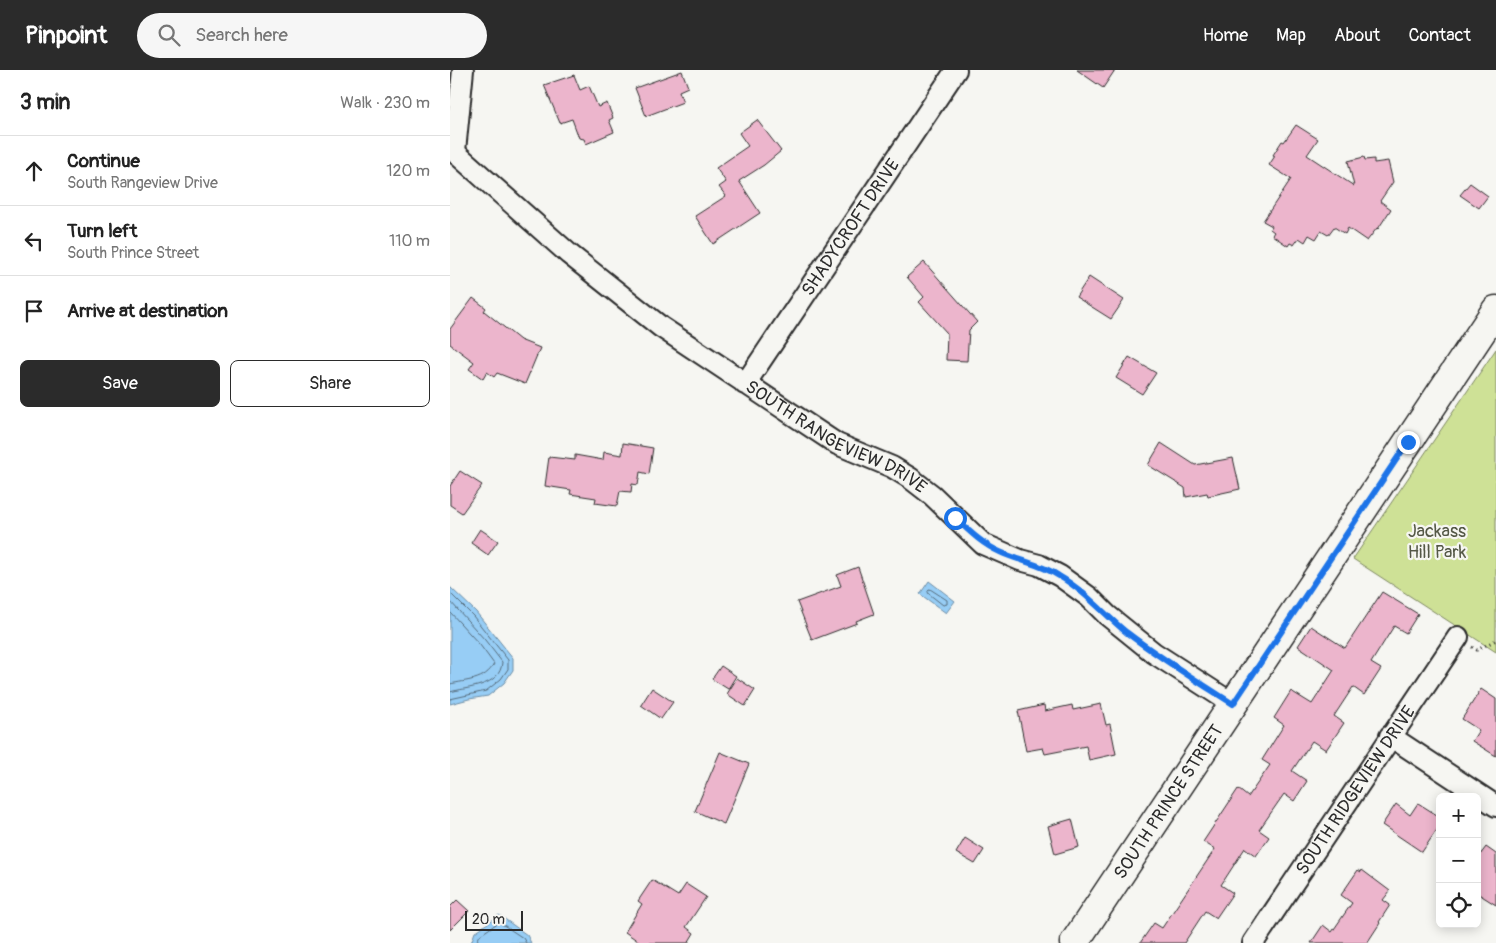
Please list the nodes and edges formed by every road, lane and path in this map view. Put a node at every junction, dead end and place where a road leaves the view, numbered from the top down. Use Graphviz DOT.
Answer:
graph roads {
  1 [pos="463,70"];
  2 [pos="956,70"];
  3 [pos="452,149"];
  4 [pos="1496,310"];
  5 [pos="745,384"];
  6 [pos="1458,637"];
  7 [pos="1233,704"];
  8 [pos="1390,736"];
  9 [pos="1496,806"];
  10 [pos="1074,943"];
  11 [pos="1253,943"];
  1 -- 3 [label="street"];
  2 -- 5 [label="street, SHADYCROFT DRIVE"];
  3 -- 5 [label="street, SOUTH RANGEVIEW DRIVE"];
  4 -- 7 [label="street, SOUTH PRINCE STREET"];
  5 -- 7 [label="street, SOUTH RANGEVIEW DRIVE"];
  6 -- 8 [label="street, SOUTH RIDGEVIEW DRIVE"];
  7 -- 10 [label="street, SOUTH PRINCE STREET"];
  8 -- 9 [label="street"];
  8 -- 11 [label="street, SOUTH RIDGEVIEW DRIVE"];
}
